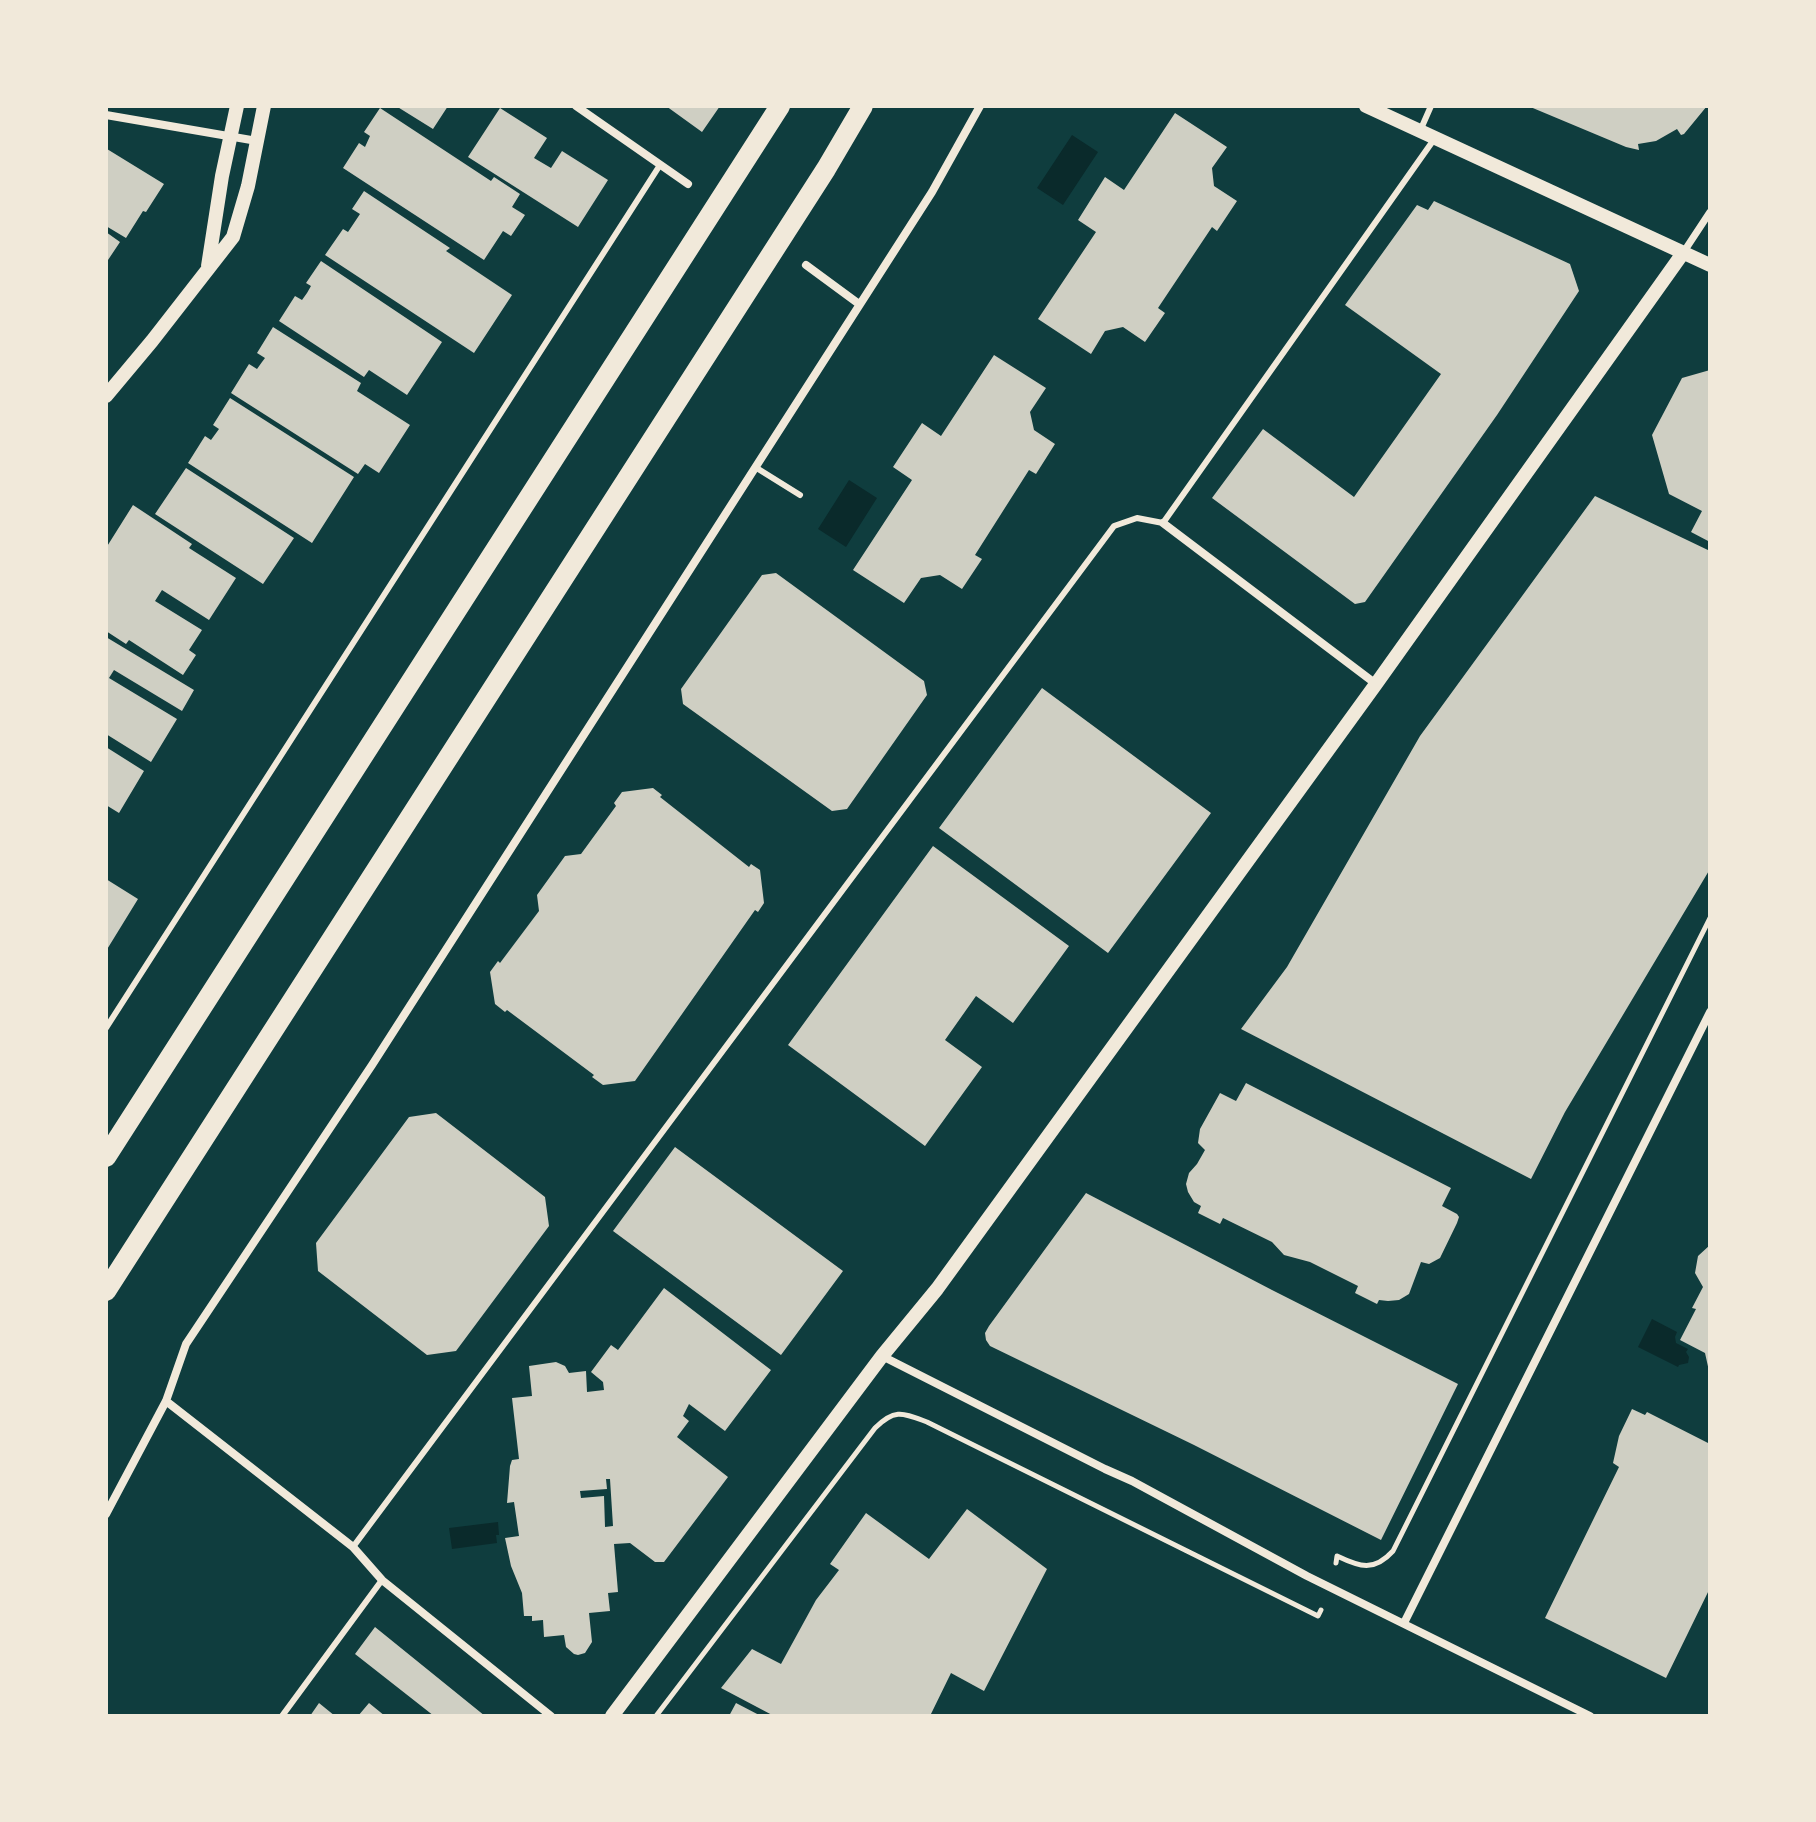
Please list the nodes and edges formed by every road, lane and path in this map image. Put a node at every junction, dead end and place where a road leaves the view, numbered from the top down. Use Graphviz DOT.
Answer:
graph roads {
  1 [pos="237,106"];
  2 [pos="264,106"];
  3 [pos="576,106"];
  4 [pos="780,106"];
  5 [pos="863,106"];
  6 [pos="980,106"];
  7 [pos="1366,106"];
  8 [pos="1431,106"];
  9 [pos="106,115"];
  10 [pos="1420,131"];
  11 [pos="231,136"];
  12 [pos="1435,138"];
  13 [pos="257,141"];
  14 [pos="660,165"];
  15 [pos="688,184"];
  16 [pos="1710,212"];
  17 [pos="1683,253"];
  18 [pos="806,265"];
  19 [pos="1710,265"];
  20 [pos="207,270"];
  21 [pos="859,304"];
  22 [pos="106,396"];
  23 [pos="755,467"];
  24 [pos="800,495"];
  25 [pos="1163,523"];
  26 [pos="1376,684"];
  27 [pos="1710,918"];
  28 [pos="1710,1012"];
  29 [pos="106,1028"];
  30 [pos="106,1157"];
  31 [pos="106,1291"];
  32 [pos="882,1356"];
  33 [pos="166,1401"];
  34 [pos="106,1514"];
  35 [pos="353,1547"];
  36 [pos="1337,1556"];
  37 [pos="382,1580"];
  38 [pos="1318,1616"];
  39 [pos="1404,1623"];
  40 [pos="282,1716"];
  41 [pos="551,1716"];
  42 [pos="612,1716"];
  43 [pos="656,1716"];
  44 [pos="1590,1716"];
  1 -- 11 [label="street"];
  2 -- 13 [label="street"];
  3 -- 14 [label="street"];
  4 -- 30 [label="main road"];
  5 -- 31 [label="main road"];
  6 -- 21 [label="street"];
  7 -- 10 [label="street"];
  8 -- 10 [label="lane"];
  9 -- 11 [label="street"];
  10 -- 12 [label="street"];
  11 -- 13 [label="street"];
  11 -- 20 [label="street"];
  12 -- 17 [label="street"];
  12 -- 25 [label="lane"];
  13 -- 20 [label="street"];
  14 -- 15 [label="street"];
  14 -- 29 [label="lane"];
  16 -- 17 [label="street"];
  17 -- 19 [label="street"];
  17 -- 26 [label="street"];
  18 -- 21 [label="street"];
  20 -- 22 [label="street"];
  21 -- 23 [label="street"];
  23 -- 24 [label="lane"];
  23 -- 33 [label="street"];
  25 -- 26 [label="street"];
  25 -- 35 [label="lane"];
  26 -- 32 [label="street"];
  27 -- 36 [label="path"];
  28 -- 39 [label="street"];
  32 -- 39 [label="street"];
  32 -- 42 [label="street"];
  33 -- 34 [label="street"];
  33 -- 35 [label="street"];
  35 -- 37 [label="street"];
  37 -- 40 [label="lane"];
  37 -- 41 [label="street"];
  38 -- 43 [label="path"];
  39 -- 44 [label="street"];
}
